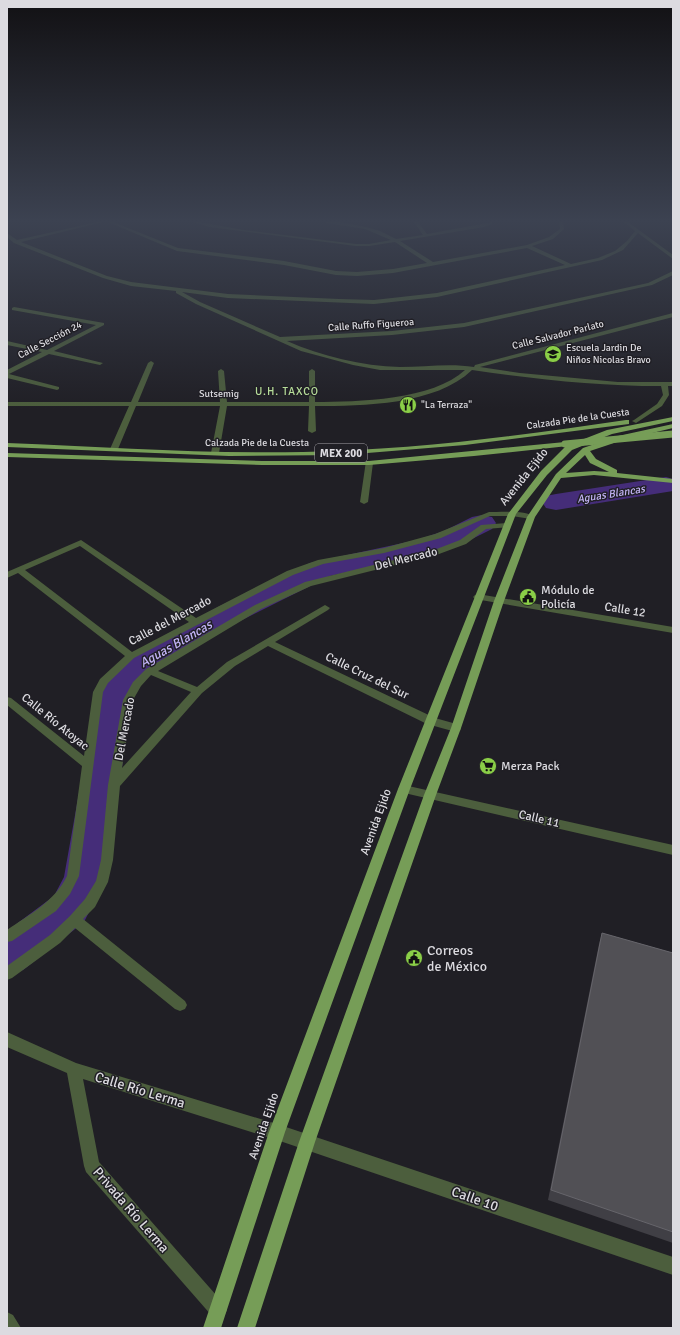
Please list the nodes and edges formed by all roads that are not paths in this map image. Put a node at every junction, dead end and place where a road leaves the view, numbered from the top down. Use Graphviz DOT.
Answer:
graph roads {
  1 [pos="133,284"];
  2 [pos="486,284"];
  3 [pos="649,284"];
  4 [pos="175,290"];
  5 [pos="14,309"];
  6 [pos="673,315"];
  7 [pos="278,339"];
  8 [pos="7,343"];
  9 [pos="48,352"];
  10 [pos="100,363"];
  11 [pos="151,363"];
  12 [pos="471,368"];
  13 [pos="312,371"];
  14 [pos="221,372"];
  15 [pos="7,375"];
  16 [pos="673,384"];
  17 [pos="664,385"];
  18 [pos="57,388"];
  19 [pos="133,403"];
  20 [pos="7,404"];
  21 [pos="224,404"];
  22 [pos="311,404"];
  23 [pos="673,414"];
  24 [pos="673,419"];
  25 [pos="636,421"];
  26 [pos="673,426"];
  27 [pos="312,431"];
  28 [pos="548,434"];
  29 [pos="673,434"];
  30 [pos="561,444"];
  31 [pos="7,445"];
  32 [pos="114,449"];
  33 [pos="586,450"];
  34 [pos="215,453"];
  35 [pos="7,455"];
  36 [pos="369,463"];
  37 [pos="620,474"];
  38 [pos="559,476"];
  39 [pos="673,481"];
  40 [pos="364,502"];
  41 [pos="512,514"];
  42 [pos="531,517"];
  43 [pos="507,525"];
  44 [pos="19,570"];
  45 [pos="7,575"];
  46 [pos="478,598"];
  47 [pos="499,601"];
  48 [pos="325,608"];
  49 [pos="196,622"];
  50 [pos="673,630"];
  51 [pos="268,642"];
  52 [pos="131,656"];
  53 [pos="150,671"];
  54 [pos="198,691"];
  55 [pos="7,700"];
  56 [pos="431,721"];
  57 [pos="456,728"];
  58 [pos="88,764"];
  59 [pos="114,785"];
  60 [pos="404,789"];
  61 [pos="430,795"];
  62 [pos="673,850"];
  63 [pos="75,920"];
  64 [pos="7,937"];
  65 [pos="7,974"];
  66 [pos="180,1005"];
  67 [pos="7,1039"];
  68 [pos="74,1069"];
  69 [pos="277,1132"];
  70 [pos="307,1142"];
  71 [pos="673,1266"];
  72 [pos="218,1310"];
  73 [pos="7,1321"];
  74 [pos="12,1328"];
  75 [pos="212,1328"];
  76 [pos="246,1328"];
  1 -- 4 [label="street"];
  2 -- 4 [label="street"];
  3 -- 7 [label="street, Calle Ruffo Figueroa"];
  4 -- 7 [label="street"];
  5 -- 9 [label="street, Calle Sección 24"];
  6 -- 12 [label="street, Calle Salvador Parlato"];
  7 -- 12 [label="street"];
  8 -- 9 [label="street"];
  9 -- 10 [label="street"];
  9 -- 15 [label="street, Calle Sección 24"];
  11 -- 19 [label="street"];
  12 -- 17 [label="street"];
  12 -- 22 [label="street, Sutsemig"];
  13 -- 22 [label="street"];
  14 -- 21 [label="street"];
  15 -- 18 [label="street"];
  16 -- 17 [label="street"];
  17 -- 25 [label="street"];
  19 -- 20 [label="street, Sutsemig"];
  19 -- 21 [label="street, Sutsemig"];
  19 -- 32 [label="street"];
  21 -- 22 [label="street, Sutsemig"];
  21 -- 34 [label="street"];
  22 -- 27 [label="street"];
  23 -- 25 [label="main road, Calzada Pie de la Cuesta / MEX 200"];
  24 -- 41 [label="main road, Avenida Ejido"];
  25 -- 28 [label="main road, Calzada Pie de la Cuesta / MEX 200"];
  26 -- 33 [label="main road"];
  28 -- 30 [label="main road"];
  28 -- 34 [label="main road, Calzada Pie de la Cuesta / MEX 200"];
  29 -- 30 [label="main road, Calzada Pie de la Cuesta / MEX 200, bridge"];
  30 -- 36 [label="main road, Calzada Pie de la Cuesta / MEX 200"];
  31 -- 32 [label="main road, Calzada Pie de la Cuesta / MEX 200"];
  32 -- 34 [label="main road, Calzada Pie de la Cuesta / MEX 200"];
  33 -- 37 [label="main road"];
  33 -- 38 [label="main road"];
  35 -- 36 [label="main road, Calzada Pie de la Cuesta / MEX 200"];
  36 -- 40 [label="street"];
  37 -- 38 [label="main road"];
  37 -- 39 [label="main road"];
  38 -- 42 [label="main road"];
  41 -- 42 [label="street, Calle del Mercado"];
  41 -- 43 [label="main road, Avenida Ejido"];
  41 -- 49 [label="street, Calle del Mercado"];
  42 -- 47 [label="main road"];
  43 -- 46 [label="main road, Avenida Ejido"];
  43 -- 53 [label="street, Del Mercado"];
  44 -- 45 [label="street"];
  44 -- 49 [label="street"];
  44 -- 52 [label="street"];
  46 -- 47 [label="street, Calle 12"];
  46 -- 56 [label="main road, Avenida Ejido"];
  47 -- 50 [label="street, Calle 12"];
  47 -- 57 [label="main road"];
  48 -- 51 [label="street"];
  49 -- 52 [label="street, Calle del Mercado"];
  51 -- 54 [label="street"];
  51 -- 56 [label="street, Calle Cruz del Sur"];
  52 -- 58 [label="street, Calle del Mercado"];
  53 -- 54 [label="street"];
  53 -- 59 [label="street, Del Mercado"];
  54 -- 59 [label="street"];
  55 -- 58 [label="street, Calle Río Atoyac"];
  56 -- 57 [label="street, Calle Cruz del Sur"];
  56 -- 60 [label="main road, Avenida Ejido"];
  57 -- 61 [label="main road"];
  58 -- 64 [label="street, Calle del Mercado"];
  59 -- 63 [label="street, Del Mercado"];
  60 -- 61 [label="street, Calle 11"];
  60 -- 69 [label="main road, Avenida Ejido"];
  61 -- 62 [label="street, Calle 11"];
  61 -- 70 [label="main road"];
  63 -- 65 [label="street, Del Mercado"];
  63 -- 66 [label="street"];
  67 -- 68 [label="street, Calle Río Lerma"];
  68 -- 69 [label="street, Calle Río Lerma"];
  68 -- 72 [label="street, Privada Río Lerma"];
  69 -- 70 [label="street, Calle 10"];
  69 -- 72 [label="main road, Avenida Ejido"];
  70 -- 71 [label="street, Calle 10"];
  70 -- 76 [label="main road"];
  72 -- 75 [label="main road, Avenida Ejido"];
  73 -- 74 [label="street"];
}
